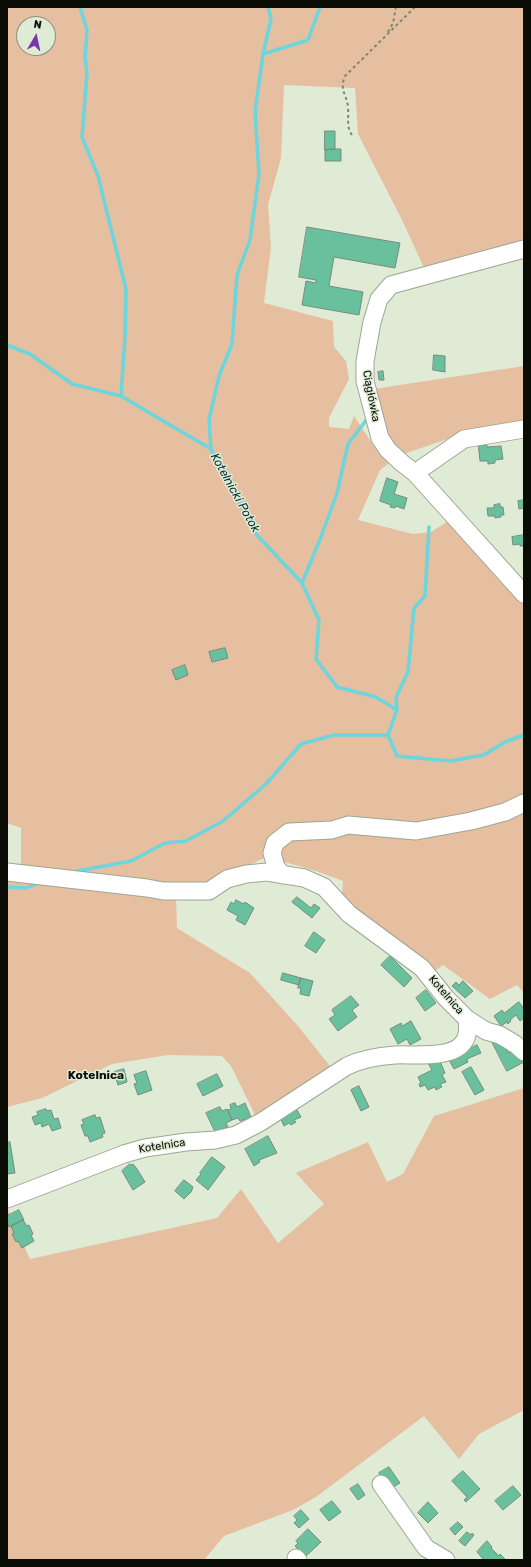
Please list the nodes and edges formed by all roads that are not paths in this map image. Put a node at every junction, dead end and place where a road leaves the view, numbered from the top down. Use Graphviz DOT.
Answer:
graph roads {
  1 [pos="524,249"];
  2 [pos="524,429"];
  3 [pos="415,473"];
  4 [pos="517,576"];
  5 [pos="524,594"];
  6 [pos="524,803"];
  7 [pos="7,872"];
  8 [pos="283,874"];
  9 [pos="467,1019"];
  10 [pos="524,1052"];
  11 [pos="7,1199"];
  12 [pos="381,1484"];
  13 [pos="446,1560"];
  1 -- 3 [label="street, Ciągłówka"];
  2 -- 3 [label="street"];
  3 -- 4 [label="street, Ciągłówka"];
  4 -- 5 [label="street, Ciągłówka"];
  6 -- 8 [label="street"];
  7 -- 8 [label="street, Kotelnica"];
  8 -- 9 [label="street, Kotelnica"];
  9 -- 10 [label="street"];
  9 -- 11 [label="street, Kotelnica"];
  12 -- 13 [label="street"];
}
